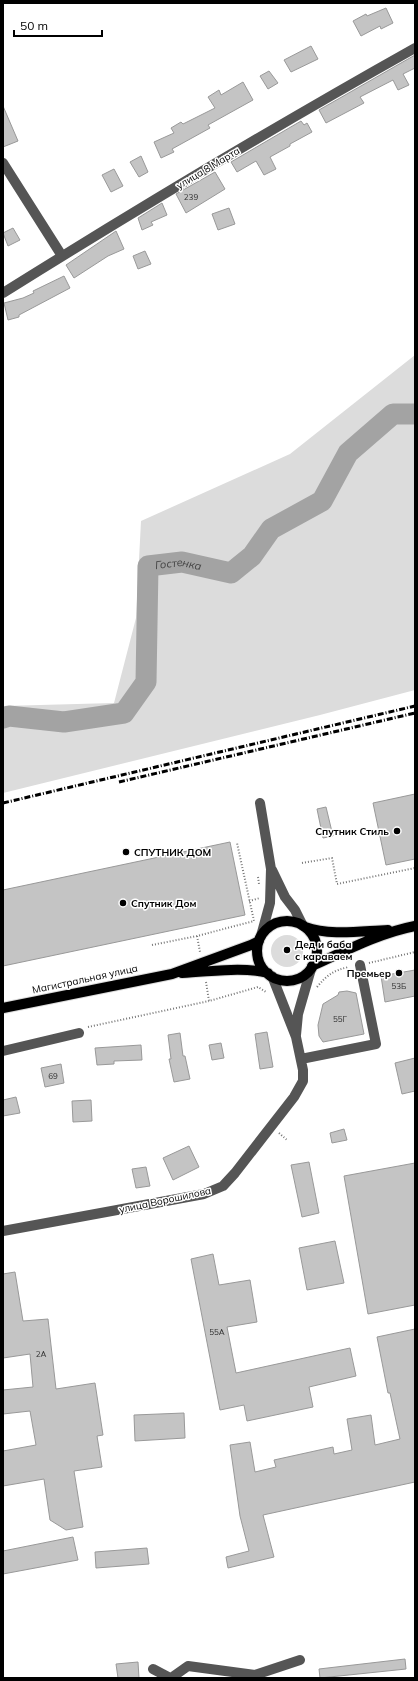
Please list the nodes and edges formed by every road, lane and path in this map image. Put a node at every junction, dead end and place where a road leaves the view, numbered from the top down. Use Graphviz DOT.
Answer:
graph roads {
  1 [pos="415,48"];
  2 [pos="3,162"];
  3 [pos="62,256"];
  4 [pos="3,293"];
  5 [pos="260,803"];
  6 [pos="238,843"];
  7 [pos="302,863"];
  8 [pos="415,868"];
  9 [pos="271,869"];
  10 [pos="262,898"];
  11 [pos="249,901"];
  12 [pos="303,926"];
  13 [pos="415,926"];
  14 [pos="400,929"];
  15 [pos="196,936"];
  16 [pos="260,938"];
  17 [pos="152,945"];
  18 [pos="415,952"];
  19 [pos="360,965"];
  20 [pos="203,968"];
  21 [pos="312,968"];
  22 [pos="270,975"];
  23 [pos="317,988"];
  24 [pos="270,996"];
  25 [pos="209,1001"];
  26 [pos="3,1008"];
  27 [pos="79,1033"];
  28 [pos="296,1037"];
  29 [pos="3,1051"];
  30 [pos="301,1058"];
  31 [pos="271,1126"];
  32 [pos="287,1140"];
  33 [pos="3,1231"];
  34 [pos="300,1660"];
  35 [pos="153,1668"];
  36 [pos="170,1678"];
  1 -- 3 [label="street, улица 8 Марта"];
  2 -- 3 [label="street"];
  3 -- 4 [label="street, улица 8 Марта"];
  5 -- 9 [label="street"];
  6 -- 11 [label="path"];
  7 -- 8 [label="path"];
  9 -- 12 [label="street"];
  9 -- 16 [label="street"];
  10 -- 11 [label="path"];
  11 -- 15 [label="path"];
  12 -- 14 [label="main road, Магистральная улица"];
  12 -- 16 [label="main road, Магистральная улица"];
  12 -- 21 [label="main road"];
  13 -- 14 [label="main road, Магистральная улица"];
  14 -- 21 [label="main road, Магистральная улица"];
  15 -- 17 [label="path"];
  15 -- 20 [label="path"];
  16 -- 20 [label="main road, Магистральная улица"];
  16 -- 22 [label="main road"];
  18 -- 19 [label="path"];
  19 -- 23 [label="path"];
  19 -- 30 [label="street"];
  20 -- 22 [label="main road, Магистральная улица"];
  20 -- 25 [label="path"];
  20 -- 26 [label="main road, Магистральная улица"];
  21 -- 22 [label="main road, Магистральная улица"];
  21 -- 28 [label="street"];
  22 -- 28 [label="street"];
  24 -- 25 [label="path"];
  25 -- 27 [label="path"];
  27 -- 29 [label="street"];
  28 -- 30 [label="street, улица Ворошилова"];
  30 -- 31 [label="street, улица Ворошилова"];
  31 -- 32 [label="path"];
  31 -- 33 [label="street, улица Ворошилова"];
  34 -- 36 [label="street"];
  35 -- 36 [label="street"];
}
